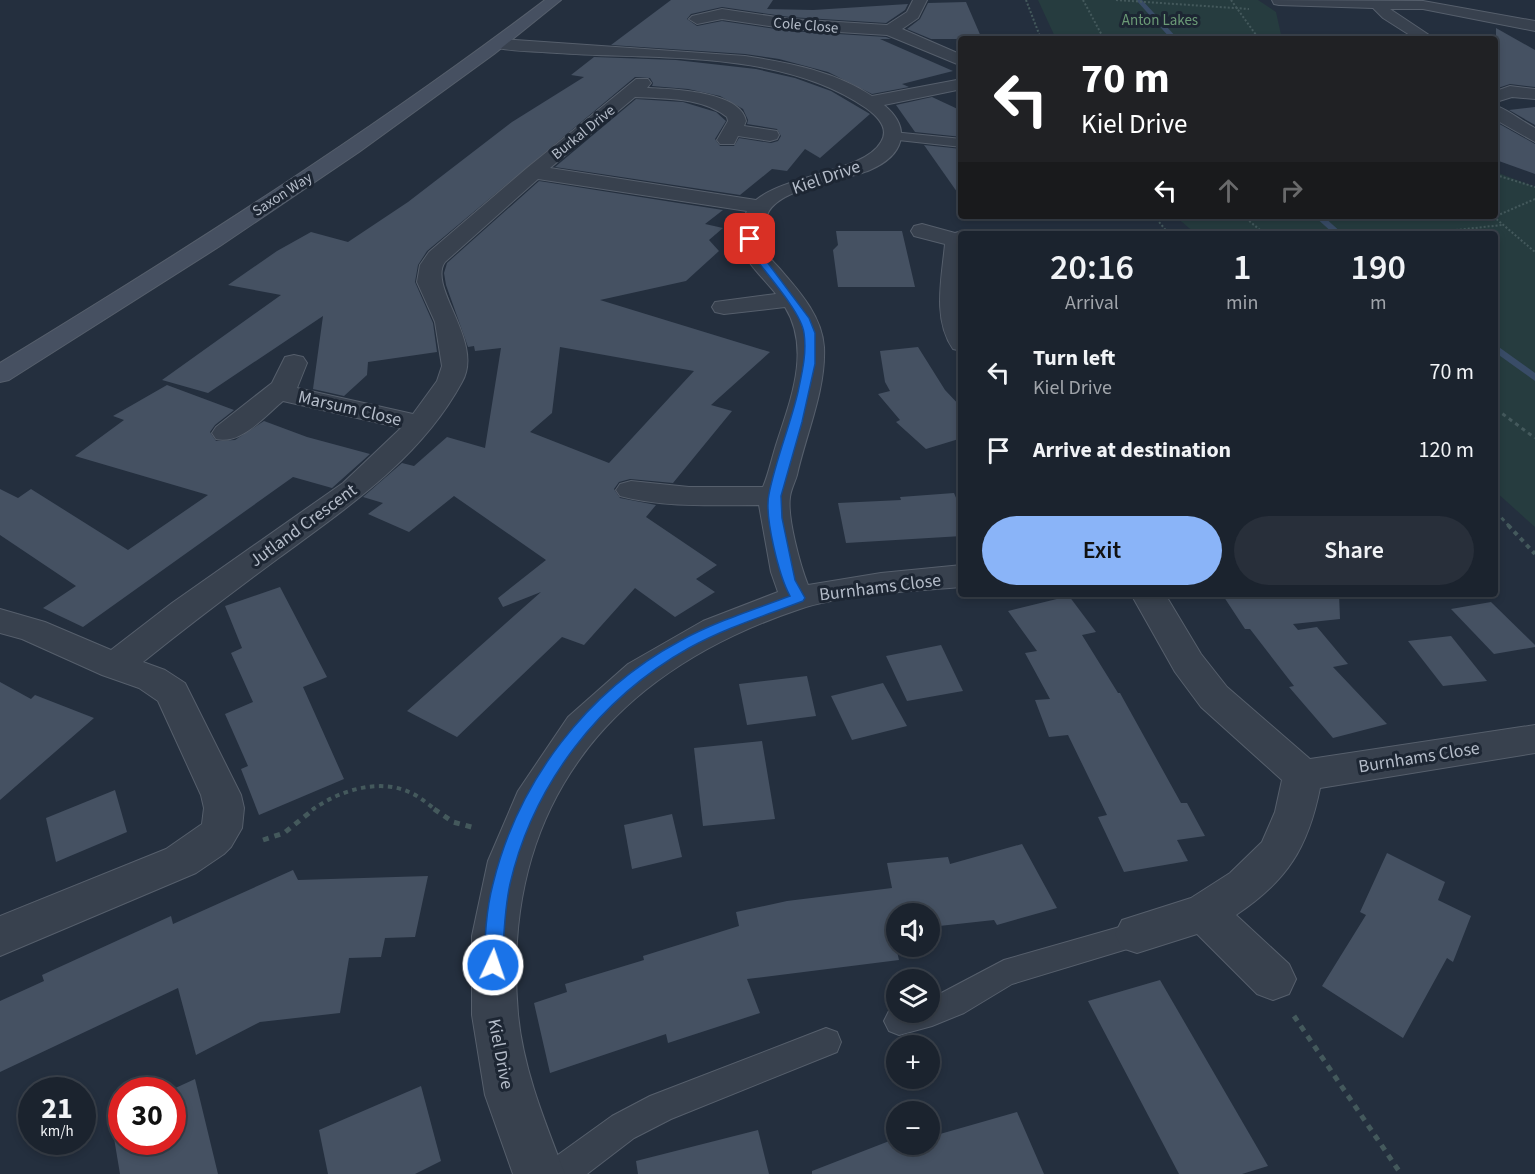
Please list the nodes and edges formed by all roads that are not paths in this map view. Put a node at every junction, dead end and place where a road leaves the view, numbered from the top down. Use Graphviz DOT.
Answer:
graph roads {
  1 [pos="554,0"];
  2 [pos="713,0"];
  3 [pos="920,0"];
  4 [pos="1279,1"];
  5 [pos="1376,2"];
  6 [pos="722,14"];
  7 [pos="697,19"];
  8 [pos="1535,26"];
  9 [pos="890,30"];
  10 [pos="1421,36"];
  11 [pos="499,44"];
  12 [pos="958,59"];
  13 [pos="958,85"];
  14 [pos="1500,90"];
  15 [pos="1535,94"];
  16 [pos="870,102"];
  17 [pos="1498,113"];
  18 [pos="770,135"];
  19 [pos="893,136"];
  20 [pos="1535,136"];
  21 [pos="958,143"];
  22 [pos="534,172"];
  23 [pos="761,207"];
  24 [pos="922,231"];
  25 [pos="958,235"];
  26 [pos="958,277"];
  27 [pos="792,299"];
  28 [pos="724,307"];
  29 [pos="958,333"];
  30 [pos="294,363"];
  31 [pos="0,375"];
  32 [pos="279,392"];
  33 [pos="420,424"];
  34 [pos="226,433"];
  35 [pos="631,490"];
  36 [pos="775,496"];
  37 [pos="958,576"];
  38 [pos="1150,597"];
  39 [pos="798,598"];
  40 [pos="0,621"];
  41 [pos="115,666"];
  42 [pos="1535,739"];
  43 [pos="1303,775"];
  44 [pos="1204,913"];
  45 [pos="1137,934"];
  46 [pos="0,936"];
  47 [pos="1273,979"];
  48 [pos="940,1009"];
  49 [pos="826,1042"];
  50 [pos="539,1174"];
  51 [pos="560,1174"];
  1 -- 11 [label="street, Saxon Way"];
  2 -- 6 [label="street"];
  3 -- 9 [label="street"];
  4 -- 5 [label="street"];
  5 -- 8 [label="street"];
  5 -- 10 [label="street"];
  6 -- 7 [label="street, Cole Close"];
  6 -- 9 [label="street, Cole Close"];
  9 -- 12 [label="street, Cole Close"];
  11 -- 16 [label="street"];
  11 -- 31 [label="street, Saxon Way"];
  13 -- 16 [label="street"];
  14 -- 15 [label="street"];
  16 -- 19 [label="street"];
  17 -- 20 [label="street"];
  18 -- 22 [label="street, Burkal Drive"];
  19 -- 21 [label="lane"];
  19 -- 23 [label="street, Kiel Drive"];
  22 -- 23 [label="street"];
  22 -- 33 [label="street, Jutland Crescent"];
  23 -- 27 [label="street"];
  24 -- 25 [label="street"];
  26 -- 29 [label="street"];
  27 -- 28 [label="street"];
  27 -- 36 [label="street"];
  30 -- 32 [label="street, Marsum Close"];
  32 -- 33 [label="street, Marsum Close"];
  32 -- 34 [label="street, Marsum Close"];
  33 -- 41 [label="street, Jutland Crescent"];
  35 -- 36 [label="street"];
  36 -- 39 [label="street"];
  37 -- 39 [label="street, Burnhams Close"];
  38 -- 43 [label="street"];
  39 -- 50 [label="street, Kiel Drive"];
  40 -- 41 [label="street"];
  41 -- 46 [label="street"];
  42 -- 43 [label="street, Burnhams Close"];
  43 -- 44 [label="street"];
  44 -- 45 [label="street"];
  44 -- 47 [label="street"];
  45 -- 48 [label="lane"];
  49 -- 51 [label="lane"];
}
